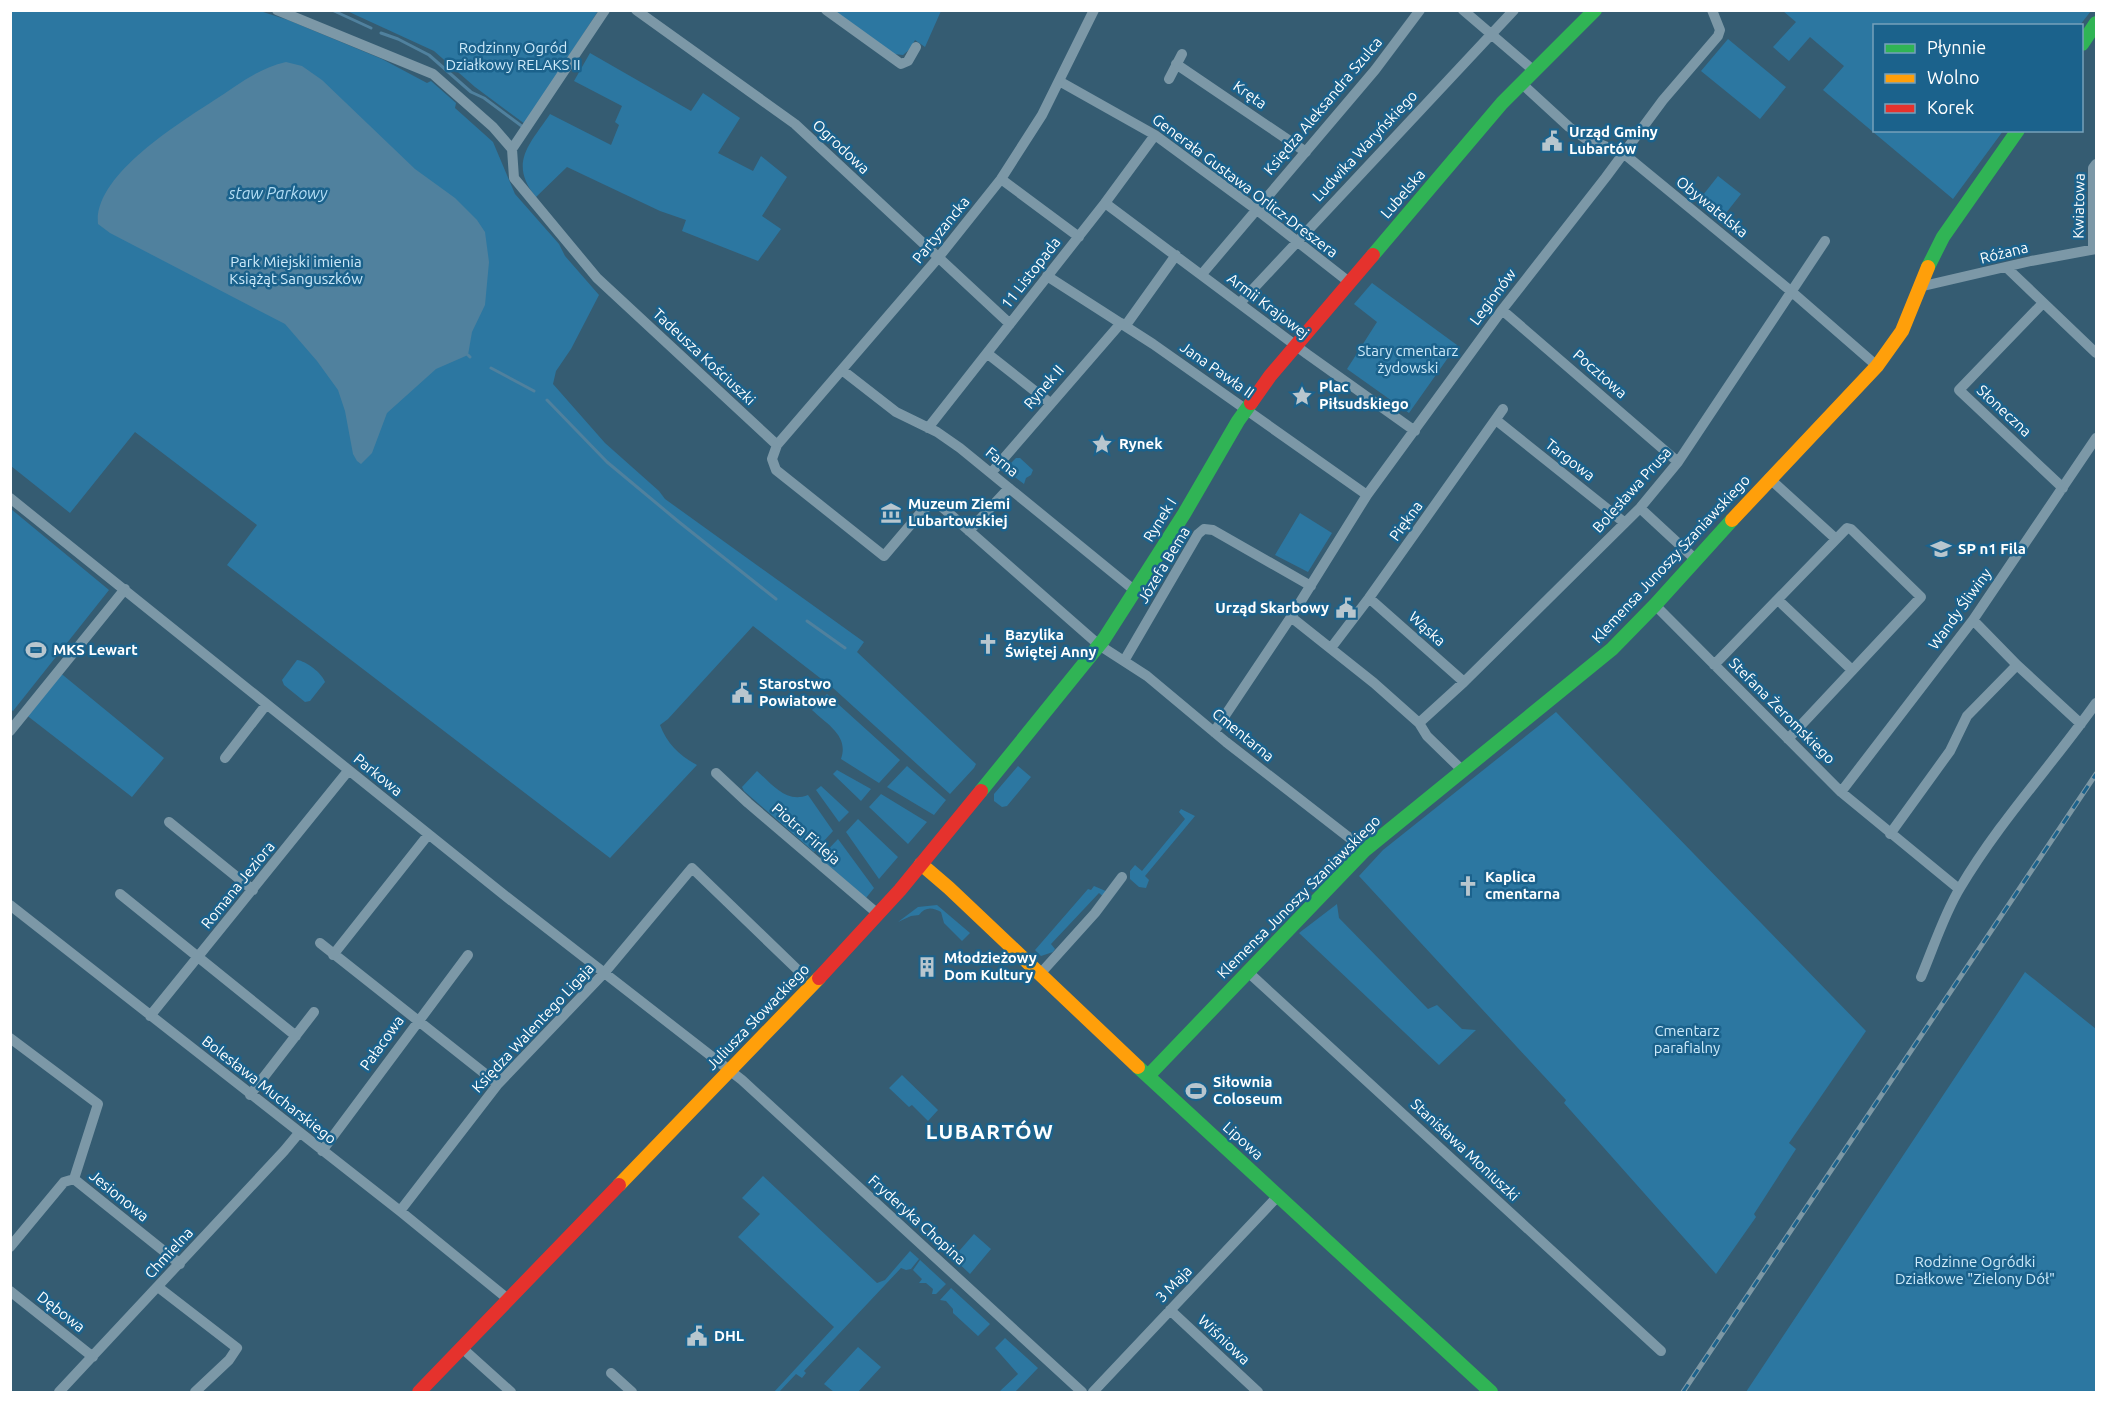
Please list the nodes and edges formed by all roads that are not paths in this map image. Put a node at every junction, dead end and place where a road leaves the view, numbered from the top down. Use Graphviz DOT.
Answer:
graph roads {
  1 [pos="277,10"];
  2 [pos="605,10"];
  3 [pos="636,10"];
  4 [pos="826,10"];
  5 [pos="1094,10"];
  6 [pos="1420,10"];
  7 [pos="1463,10"];
  8 [pos="1514,10"];
  9 [pos="1595,10"];
  10 [pos="1712,10"];
  11 [pos="2097,23"];
  12 [pos="1491,34"];
  13 [pos="2083,43"];
  14 [pos="916,47"];
  15 [pos="1533,70"];
  16 [pos="1169,79"];
  17 [pos="1059,81"];
  18 [pos="1521,83"];
  19 [pos="2017,132"];
  20 [pos="1155,135"];
  21 [pos="512,149"];
  22 [pos="1306,152"];
  23 [pos="1623,153"];
  24 [pos="2097,164"];
  25 [pos="1001,179"];
  26 [pos="1105,203"];
  27 [pos="1257,210"];
  28 [pos="1079,237"];
  29 [pos="1825,241"];
  30 [pos="1295,242"];
  31 [pos="2095,249"];
  32 [pos="1176,255"];
  33 [pos="938,258"];
  34 [pos="2007,268"];
  35 [pos="1202,274"];
  36 [pos="1047,276"];
  37 [pos="1349,282"];
  38 [pos="1919,287"];
  39 [pos="1792,292"];
  40 [pos="1240,303"];
  41 [pos="2043,303"];
  42 [pos="1502,310"];
  43 [pos="1010,324"];
  44 [pos="1123,324"];
  45 [pos="1295,345"];
  46 [pos="2097,353"];
  47 [pos="988,354"];
  48 [pos="1877,366"];
  49 [pos="842,370"];
  50 [pos="1050,403"];
  51 [pos="1246,409"];
  52 [pos="1503,409"];
  53 [pos="1496,420"];
  54 [pos="928,428"];
  55 [pos="1415,430"];
  56 [pos="2097,438"];
  57 [pos="777,445"];
  58 [pos="1678,462"];
  59 [pos="991,473"];
  60 [pos="1769,478"];
  61 [pos="1009,488"];
  62 [pos="2063,488"];
  63 [pos="1367,495"];
  64 [pos="10,498"];
  65 [pos="1640,508"];
  66 [pos="1625,523"];
  67 [pos="969,531"];
  68 [pos="1836,539"];
  69 [pos="1695,559"];
  70 [pos="1311,586"];
  71 [pos="125,588"];
  72 [pos="1134,590"];
  73 [pos="1369,598"];
  74 [pos="1778,600"];
  75 [pos="1655,605"];
  76 [pos="1292,617"];
  77 [pos="1973,620"];
  78 [pos="1099,645"];
  79 [pos="1330,648"];
  80 [pos="1124,661"];
  81 [pos="1714,664"];
  82 [pos="2017,665"];
  83 [pos="1852,670"];
  84 [pos="1464,682"];
  85 [pos="2097,703"];
  86 [pos="266,705"];
  87 [pos="1419,723"];
  88 [pos="2081,724"];
  89 [pos="10,732"];
  90 [pos="1214,732"];
  91 [pos="1788,739"];
  92 [pos="225,758"];
  93 [pos="1462,770"];
  94 [pos="348,771"];
  95 [pos="716,773"];
  96 [pos="1841,792"];
  97 [pos="169,822"];
  98 [pos="1890,834"];
  99 [pos="428,835"];
  100 [pos="1365,850"];
  101 [pos="921,864"];
  102 [pos="1122,877"];
  103 [pos="1959,889"];
  104 [pos="253,890"];
  105 [pos="120,894"];
  106 [pos="10,905"];
  107 [pos="878,914"];
  108 [pos="320,944"];
  109 [pos="333,955"];
  110 [pos="468,955"];
  111 [pos="198,958"];
  112 [pos="605,972"];
  113 [pos="1248,972"];
  114 [pos="1040,974"];
  115 [pos="804,975"];
  116 [pos="1921,977"];
  117 [pos="314,1012"];
  118 [pos="150,1017"];
  119 [pos="417,1021"];
  120 [pos="296,1036"];
  121 [pos="10,1038"];
  122 [pos="731,1071"];
  123 [pos="1148,1076"];
  124 [pos="498,1084"];
  125 [pos="250,1095"];
  126 [pos="299,1133"];
  127 [pos="322,1150"];
  128 [pos="74,1179"];
  129 [pos="1278,1196"];
  130 [pos="399,1211"];
  131 [pos="10,1247"];
  132 [pos="180,1264"];
  133 [pos="158,1287"];
  134 [pos="10,1291"];
  135 [pos="509,1300"];
  136 [pos="1170,1310"];
  137 [pos="462,1348"];
  138 [pos="1661,1351"];
  139 [pos="93,1357"];
  140 [pos="611,1372"];
  141 [pos="59,1392"];
  142 [pos="195,1392"];
  143 [pos="419,1392"];
  144 [pos="512,1392"];
  145 [pos="632,1392"];
  146 [pos="1082,1392"];
  147 [pos="1093,1392"];
  148 [pos="1258,1392"];
  149 [pos="1491,1392"];
  1 -- 21 [label="street"];
  2 -- 21 [label="street"];
  3 -- 33 [label="street, Ogrodowa"];
  4 -- 14 [label="street"];
  5 -- 17 [label="street, Partyzancka"];
  6 -- 22 [label="street, Księdza Aleksandra Szulca"];
  7 -- 12 [label="street"];
  8 -- 12 [label="street, Ludwika Waryńskiego"];
  9 -- 15 [label="street, Lubelska"];
  10 -- 23 [label="street, Legionów"];
  11 -- 13 [label="street"];
  12 -- 15 [label="street"];
  12 -- 30 [label="street, Ludwika Waryńskiego"];
  15 -- 18 [label="street, Lubelska"];
  16 -- 22 [label="street, Kręta"];
  17 -- 20 [label="street, Generała Gustawa Orlicz-Dreszera"];
  17 -- 25 [label="street, Partyzancka"];
  18 -- 23 [label="street, Obywatelska"];
  18 -- 37 [label="street, Lubelska"];
  19 -- 38 [label="street, Klemensa Junoszy Szaniawskiego"];
  20 -- 26 [label="street, 11 Listopada"];
  20 -- 27 [label="street, Generała Gustawa Orlicz-Dreszera"];
  21 -- 57 [label="street, Tadeusza Kościuszki"];
  22 -- 27 [label="street, Księdza Aleksandra Szulca"];
  23 -- 39 [label="street, Obywatelska"];
  23 -- 42 [label="street, Legionów"];
  24 -- 31 [label="street, Kwiatowa"];
  25 -- 28 [label="street"];
  25 -- 33 [label="street, Partyzancka"];
  26 -- 28 [label="street, 11 Listopada"];
  26 -- 32 [label="street, Armii Krajowej"];
  27 -- 30 [label="street, Generała Gustawa Orlicz-Dreszera"];
  27 -- 35 [label="street, Księdza Aleksandra Szulca"];
  28 -- 36 [label="street, 11 Listopada"];
  29 -- 39 [label="street, Bolesława Prusa"];
  30 -- 37 [label="street, Generała Gustawa Orlicz-Dreszera"];
  30 -- 40 [label="street, Ludwika Waryńskiego"];
  31 -- 34 [label="street, Różana"];
  32 -- 35 [label="street, Armii Krajowej"];
  32 -- 44 [label="street, Rynek II"];
  33 -- 43 [label="street, Ogrodowa"];
  33 -- 49 [label="street, Partyzancka"];
  34 -- 38 [label="street, Różana"];
  34 -- 41 [label="street"];
  35 -- 40 [label="street, Armii Krajowej"];
  36 -- 43 [label="street, 11 Listopada"];
  36 -- 44 [label="street, Jana Pawła II"];
  37 -- 45 [label="street, Lubelska"];
  38 -- 48 [label="street, Klemensa Junoszy Szaniawskiego"];
  39 -- 48 [label="street, Obywatelska"];
  39 -- 58 [label="street, Bolesława Prusa"];
  40 -- 45 [label="street, Armii Krajowej"];
  41 -- 46 [label="street"];
  41 -- 62 [label="street, Słoneczna"];
  42 -- 55 [label="street, Legionów"];
  42 -- 58 [label="street, Pocztowa"];
  43 -- 47 [label="street, 11 Listopada"];
  44 -- 50 [label="street, Rynek II"];
  44 -- 51 [label="street, Jana Pawła II"];
  45 -- 51 [label="street, Lubelska"];
  45 -- 55 [label="street, Armii Krajowej"];
  47 -- 50 [label="street"];
  47 -- 54 [label="street, 11 Listopada"];
  48 -- 60 [label="street, Klemensa Junoszy Szaniawskiego"];
  49 -- 54 [label="street, Farna"];
  49 -- 57 [label="street, Partyzancka"];
  50 -- 59 [label="street, Rynek II"];
  51 -- 63 [label="street, Jana Pawła II"];
  51 -- 72 [label="street, Rynek I"];
  52 -- 53 [label="street, Piękna"];
  53 -- 66 [label="street, Targowa"];
  53 -- 73 [label="street, Piękna"];
  54 -- 59 [label="street, Farna"];
  55 -- 63 [label="street, Legionów"];
  56 -- 62 [label="street, Wandy Śliwiny"];
  57 -- 67 [label="street"];
  58 -- 65 [label="street, Bolesława Prusa"];
  59 -- 61 [label="street, Farna"];
  60 -- 68 [label="street"];
  60 -- 69 [label="street, Klemensa Junoszy Szaniawskiego"];
  61 -- 67 [label="street"];
  61 -- 72 [label="street, Farna"];
  62 -- 77 [label="street, Wandy Śliwiny"];
  63 -- 70 [label="street, Legionów"];
  64 -- 71 [label="street, Parkowa"];
  65 -- 66 [label="street, Bolesława Prusa"];
  65 -- 69 [label="street"];
  66 -- 84 [label="street, Bolesława Prusa"];
  67 -- 78 [label="street"];
  68 -- 74 [label="street"];
  68 -- 83 [label="street"];
  69 -- 75 [label="street, Klemensa Junoszy Szaniawskiego"];
  70 -- 76 [label="street, Legionów"];
  70 -- 80 [label="street, Józefa Bema"];
  71 -- 86 [label="street, Parkowa"];
  71 -- 89 [label="street"];
  72 -- 78 [label="street, Rynek I"];
  73 -- 79 [label="street, Piękna"];
  73 -- 84 [label="street, Wąska"];
  74 -- 81 [label="street"];
  74 -- 83 [label="street"];
  75 -- 81 [label="street, Stefana Żeromskiego"];
  75 -- 93 [label="street, Klemensa Junoszy Szaniawskiego"];
  76 -- 79 [label="street"];
  76 -- 90 [label="street, Legionów"];
  77 -- 82 [label="street"];
  77 -- 96 [label="street, Wandy Śliwiny"];
  78 -- 80 [label="street, Cmentarna"];
  78 -- 101 [label="street, Juliusza Słowackiego"];
  79 -- 87 [label="street"];
  80 -- 90 [label="street, Cmentarna"];
  81 -- 91 [label="street, Stefana Żeromskiego"];
  82 -- 88 [label="street"];
  82 -- 98 [label="street"];
  83 -- 91 [label="street"];
  84 -- 87 [label="street, Bolesława Prusa"];
  85 -- 88 [label="street"];
  86 -- 92 [label="street"];
  86 -- 94 [label="street, Parkowa"];
  87 -- 93 [label="street"];
  88 -- 103 [label="street"];
  90 -- 100 [label="street, Cmentarna"];
  91 -- 96 [label="street, Stefana Żeromskiego"];
  93 -- 100 [label="street, Klemensa Junoszy Szaniawskiego"];
  94 -- 99 [label="street, Parkowa"];
  94 -- 104 [label="street, Romana Jeziora"];
  95 -- 107 [label="street, Piotra Firleja"];
  96 -- 98 [label="street, Stefana Żeromskiego"];
  97 -- 104 [label="street"];
  98 -- 103 [label="street, Stefana Żeromskiego"];
  99 -- 109 [label="street"];
  99 -- 112 [label="street, Parkowa"];
  100 -- 113 [label="street, Klemensa Junoszy Szaniawskiego"];
  101 -- 107 [label="street, Juliusza Słowackiego"];
  101 -- 114 [label="street, Lipowa"];
  102 -- 114 [label="street"];
  103 -- 116 [label="street"];
  104 -- 111 [label="street, Romana Jeziora"];
  105 -- 111 [label="street"];
  106 -- 118 [label="street, Bolesława Mucharskiego"];
  107 -- 122 [label="street, Juliusza Słowackiego"];
  108 -- 109 [label="street"];
  109 -- 119 [label="street"];
  110 -- 119 [label="street, Pałacowa"];
  111 -- 118 [label="street, Romana Jeziora"];
  111 -- 120 [label="street"];
  112 -- 115 [label="street, Księdza Walentego Ligaja"];
  112 -- 122 [label="street, Parkowa"];
  112 -- 124 [label="street, Księdza Walentego Ligaja"];
  113 -- 123 [label="street, Klemensa Junoszy Szaniawskiego"];
  113 -- 138 [label="street, Stanisława Moniuszki"];
  114 -- 123 [label="street, Lipowa"];
  117 -- 120 [label="street"];
  118 -- 125 [label="street, Bolesława Mucharskiego"];
  119 -- 124 [label="street"];
  119 -- 127 [label="street, Pałacowa"];
  120 -- 125 [label="street"];
  121 -- 128 [label="street, Jesionowa"];
  122 -- 135 [label="street, Juliusza Słowackiego"];
  122 -- 146 [label="street, Fryderyka Chopina"];
  123 -- 129 [label="street, Lipowa"];
  124 -- 130 [label="street, Księdza Walentego Ligaja"];
  125 -- 126 [label="street, Bolesława Mucharskiego"];
  126 -- 127 [label="street, Bolesława Mucharskiego"];
  126 -- 132 [label="street, Chmielna"];
  127 -- 130 [label="street, Bolesława Mucharskiego"];
  128 -- 131 [label="street"];
  128 -- 132 [label="street, Jesionowa"];
  129 -- 136 [label="street, 3 Maja"];
  129 -- 149 [label="street, Lipowa"];
  130 -- 135 [label="street, Bolesława Mucharskiego"];
  132 -- 133 [label="street, Chmielna"];
  133 -- 139 [label="street, Chmielna"];
  133 -- 142 [label="street"];
  134 -- 139 [label="street, Dębowa"];
  135 -- 137 [label="street, Juliusza Słowackiego"];
  136 -- 147 [label="street, 3 Maja"];
  136 -- 148 [label="street, Wiśniowa"];
  137 -- 143 [label="street, Juliusza Słowackiego"];
  137 -- 144 [label="street"];
  139 -- 141 [label="street, Chmielna"];
  140 -- 145 [label="street"];
}
